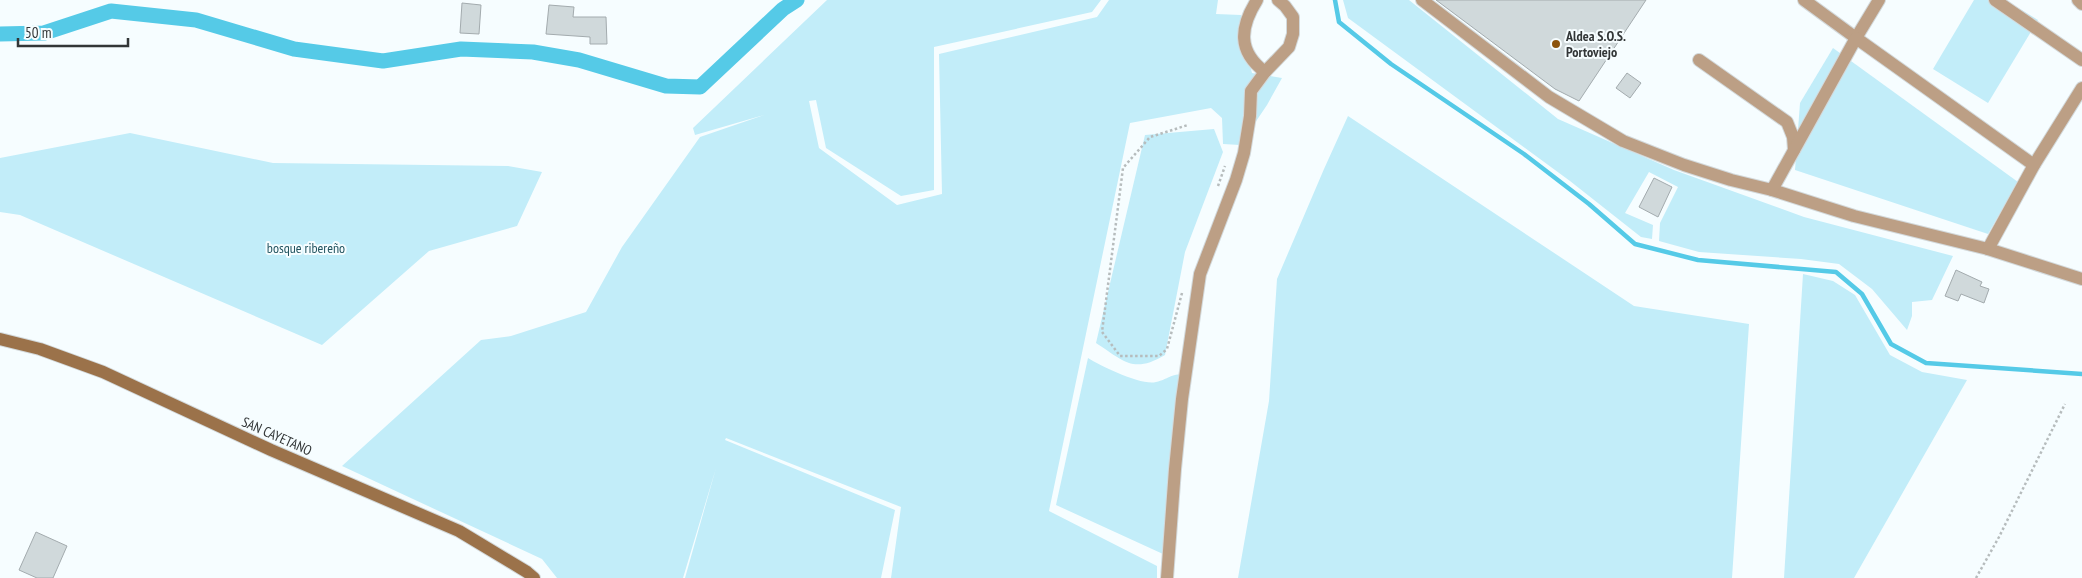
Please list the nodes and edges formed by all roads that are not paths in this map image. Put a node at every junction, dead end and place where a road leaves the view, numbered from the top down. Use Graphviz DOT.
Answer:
graph roads {
  1 [pos="1257,0"];
  2 [pos="1278,0"];
  3 [pos="1422,0"];
  4 [pos="1804,0"];
  5 [pos="1879,0"];
  6 [pos="1995,0"];
  7 [pos="2078,0"];
  8 [pos="2082,4"];
  9 [pos="1856,38"];
  10 [pos="1699,60"];
  11 [pos="2082,60"];
  12 [pos="1265,72"];
  13 [pos="2082,88"];
  14 [pos="1794,150"];
  15 [pos="2034,165"];
  16 [pos="1772,190"];
  17 [pos="1988,249"];
  18 [pos="2082,279"];
  19 [pos="0,339"];
  20 [pos="534,578"];
  21 [pos="1167,578"];
  1 -- 12 [label="street"];
  2 -- 12 [label="street"];
  3 -- 16 [label="street"];
  4 -- 9 [label="street"];
  5 -- 9 [label="street"];
  6 -- 11 [label="street"];
  7 -- 8 [label="street"];
  9 -- 14 [label="street"];
  9 -- 15 [label="street"];
  10 -- 14 [label="street"];
  12 -- 21 [label="street"];
  13 -- 15 [label="street"];
  14 -- 16 [label="street"];
  15 -- 17 [label="street"];
  16 -- 17 [label="street"];
  17 -- 18 [label="street"];
  19 -- 20 [label="main road, SAN CAYETANO"];
}
